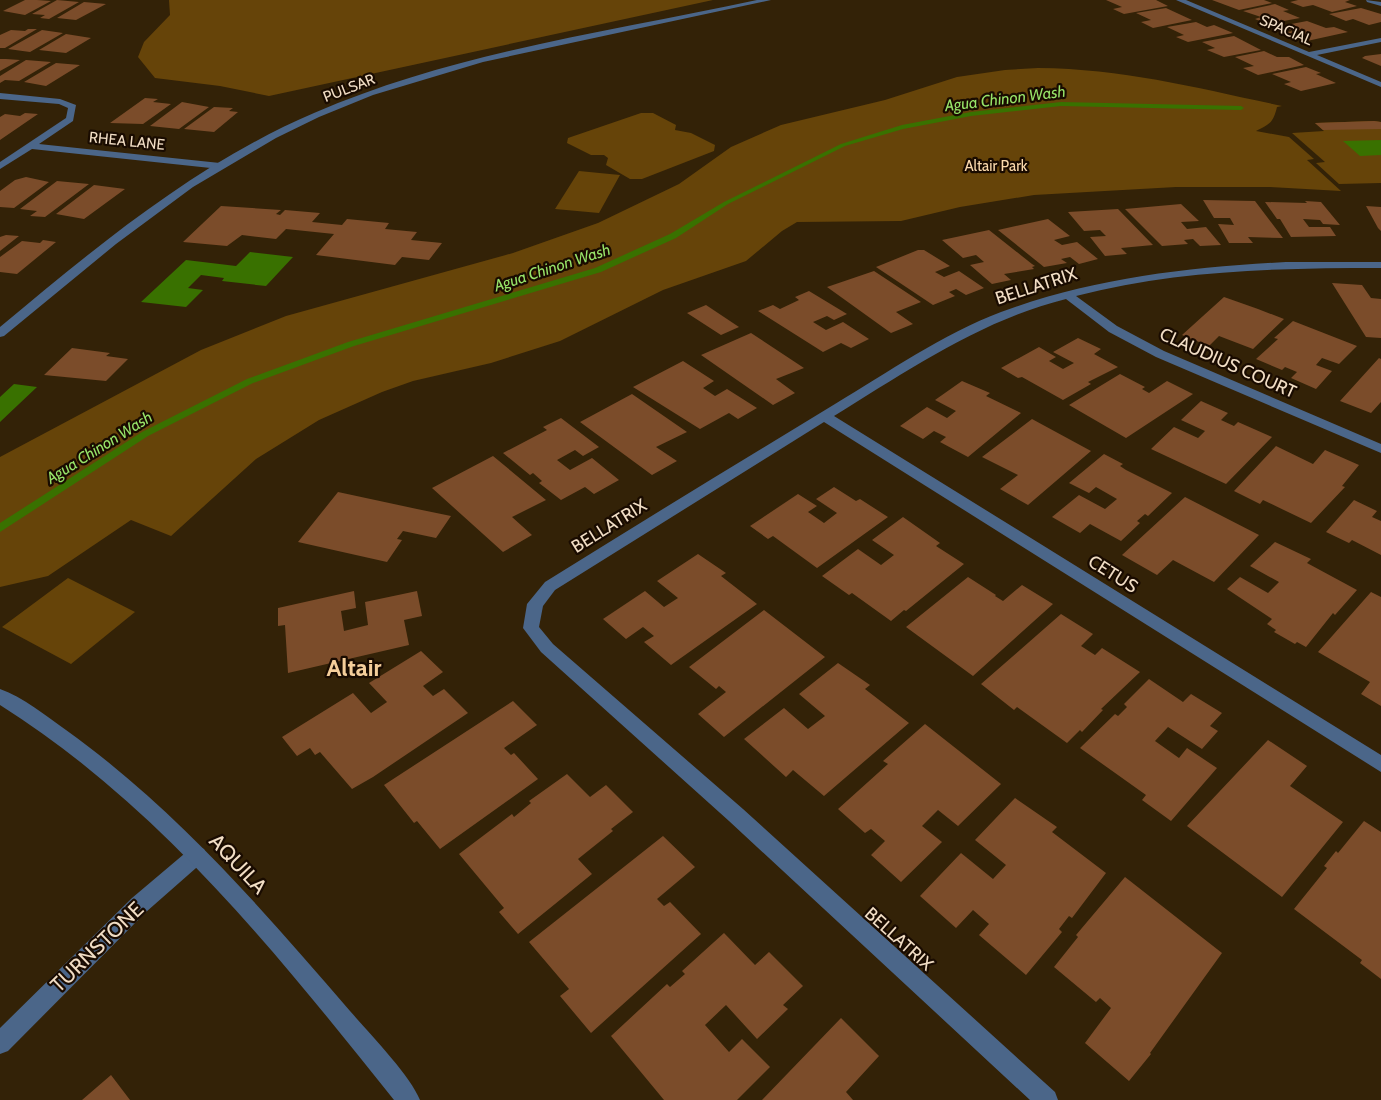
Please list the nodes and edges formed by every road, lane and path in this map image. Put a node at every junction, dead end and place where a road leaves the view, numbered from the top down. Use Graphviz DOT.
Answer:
graph roads {
  1 [pos="767,0"];
  2 [pos="1180,0"];
  3 [pos="1370,0"];
  4 [pos="1381,4"];
  5 [pos="1381,40"];
  6 [pos="1310,54"];
  7 [pos="1381,85"];
  8 [pos="0,96"];
  9 [pos="30,146"];
  10 [pos="0,166"];
  11 [pos="220,166"];
  12 [pos="1381,265"];
  13 [pos="1068,295"];
  14 [pos="0,333"];
  15 [pos="824,416"];
  16 [pos="1381,449"];
  17 [pos="0,696"];
  18 [pos="1381,764"];
  19 [pos="197,855"];
  20 [pos="0,1043"];
  21 [pos="409,1100"];
  22 [pos="1047,1100"];
  1 -- 11 [label="street, PULSAR"];
  2 -- 6 [label="street, SPACIAL"];
  3 -- 4 [label="street"];
  5 -- 6 [label="street"];
  6 -- 7 [label="street, SPACIAL"];
  8 -- 9 [label="street"];
  9 -- 10 [label="street"];
  9 -- 11 [label="street, RHEA LANE"];
  11 -- 14 [label="street, PULSAR"];
  12 -- 13 [label="street, BELLATRIX"];
  13 -- 15 [label="street, BELLATRIX"];
  13 -- 16 [label="street, CLAUDIUS COURT"];
  15 -- 18 [label="street, CETUS"];
  15 -- 22 [label="street, BELLATRIX"];
  17 -- 19 [label="street, AQUILA"];
  19 -- 20 [label="street, TURNSTONE"];
  19 -- 21 [label="street, AQUILA"];
}
